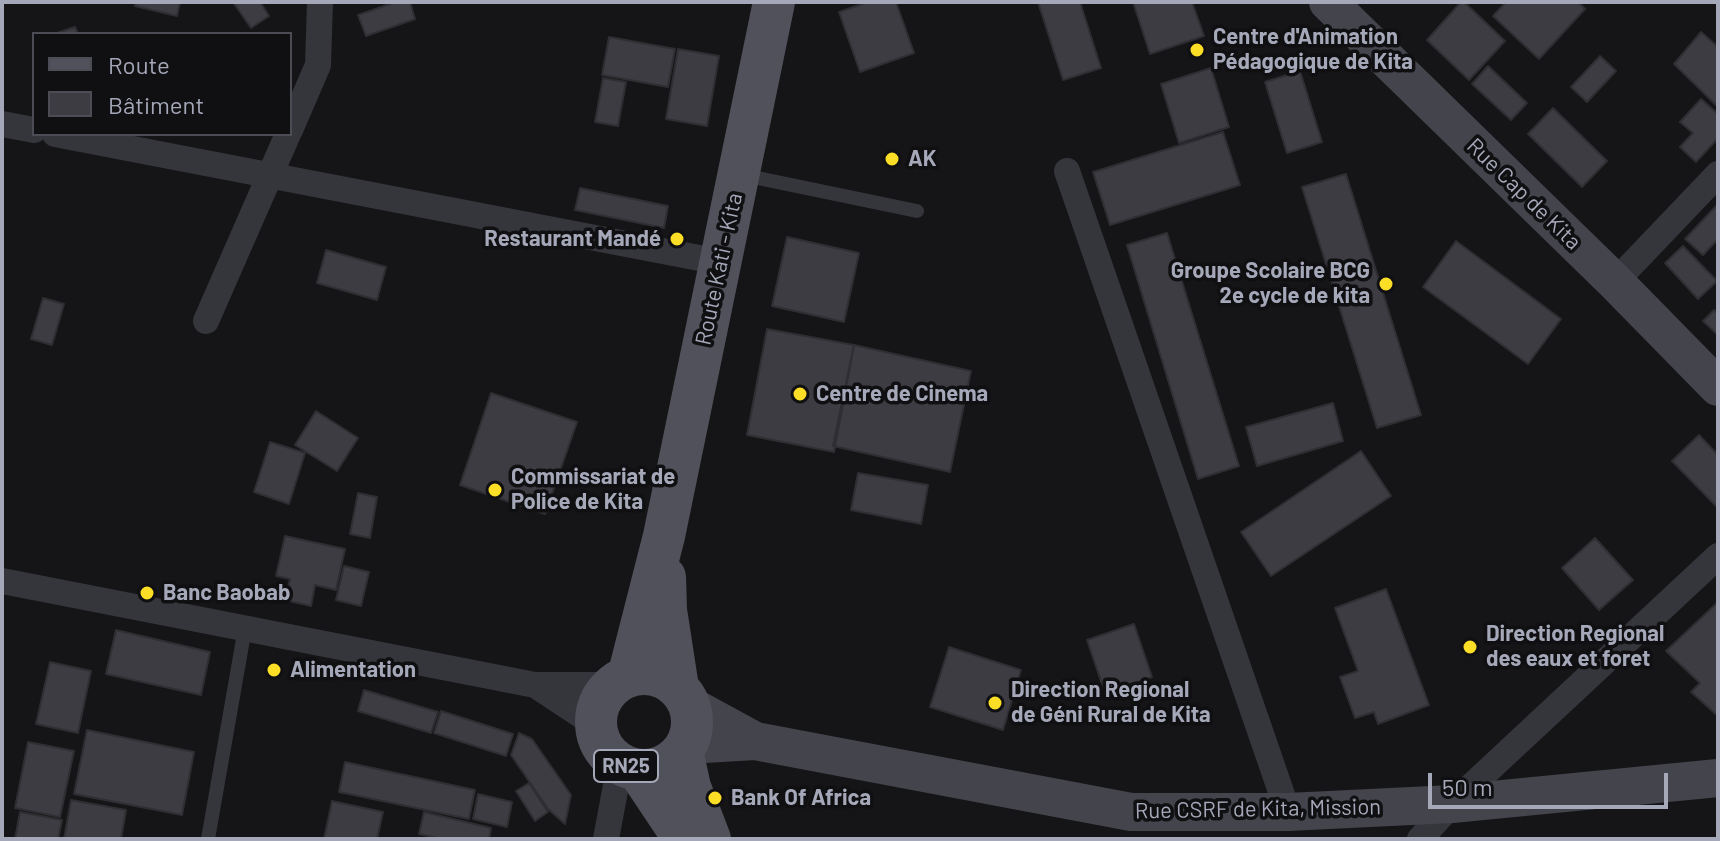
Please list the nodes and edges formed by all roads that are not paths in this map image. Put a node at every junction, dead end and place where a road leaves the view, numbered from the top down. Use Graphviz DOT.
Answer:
graph roads {
  1 [pos="320,2"];
  2 [pos="774,2"];
  3 [pos="1328,2"];
  4 [pos="2,124"];
  5 [pos="292,125"];
  6 [pos="32,130"];
  7 [pos="65,136"];
  8 [pos="287,136"];
  9 [pos="1067,171"];
  10 [pos="739,174"];
  11 [pos="1718,174"];
  12 [pos="270,175"];
  13 [pos="917,211"];
  14 [pos="720,262"];
  15 [pos="1615,282"];
  16 [pos="206,321"];
  17 [pos="1718,387"];
  18 [pos="664,536"];
  19 [pos="1718,556"];
  20 [pos="2,581"];
  21 [pos="245,628"];
  22 [pos="620,681"];
  23 [pos="535,685"];
  24 [pos="684,722"];
  25 [pos="597,726"];
  26 [pos="629,767"];
  27 [pos="1718,778"];
  28 [pos="1452,804"];
  29 [pos="1288,812"];
  30 [pos="208,839"];
  31 [pos="606,839"];
  32 [pos="684,839"];
  33 [pos="710,839"];
  34 [pos="1420,839"];
  1 -- 5 [label="street"];
  2 -- 10 [label="main road, Route Kati - Kita"];
  3 -- 15 [label="main road, Rue Cap de Kita"];
  4 -- 6 [label="street"];
  7 -- 12 [label="street"];
  8 -- 12 [label="street"];
  9 -- 29 [label="street"];
  10 -- 13 [label="lane"];
  10 -- 14 [label="main road, Route Kati - Kita"];
  11 -- 15 [label="street"];
  12 -- 14 [label="street"];
  12 -- 16 [label="street"];
  14 -- 18 [label="main road, Route Kati - Kita"];
  15 -- 17 [label="main road, Rue Cap de Kita"];
  18 -- 22 [label="main road, Route Kati - Kita"];
  18 -- 24 [label="main road, Route Kati - Kita"];
  19 -- 28 [label="street"];
  20 -- 21 [label="street"];
  21 -- 23 [label="street"];
  21 -- 30 [label="lane"];
  22 -- 23 [label="street"];
  22 -- 24 [label="main road, RN25"];
  22 -- 25 [label="main road, Route Kati - Kita / RN25"];
  23 -- 25 [label="street"];
  24 -- 26 [label="main road, RN25"];
  24 -- 29 [label="main road, Rue CSRF de Kita, Mission / RN25"];
  24 -- 33 [label="main road, Route Kati - Kita / RN25"];
  25 -- 26 [label="main road, RN25"];
  26 -- 31 [label="street"];
  26 -- 32 [label="main road, RN25"];
  27 -- 28 [label="main road, Rue CSRF de Kita, Mission / RN25"];
  28 -- 29 [label="main road, Rue CSRF de Kita, Mission / RN25"];
  28 -- 34 [label="street"];
}
